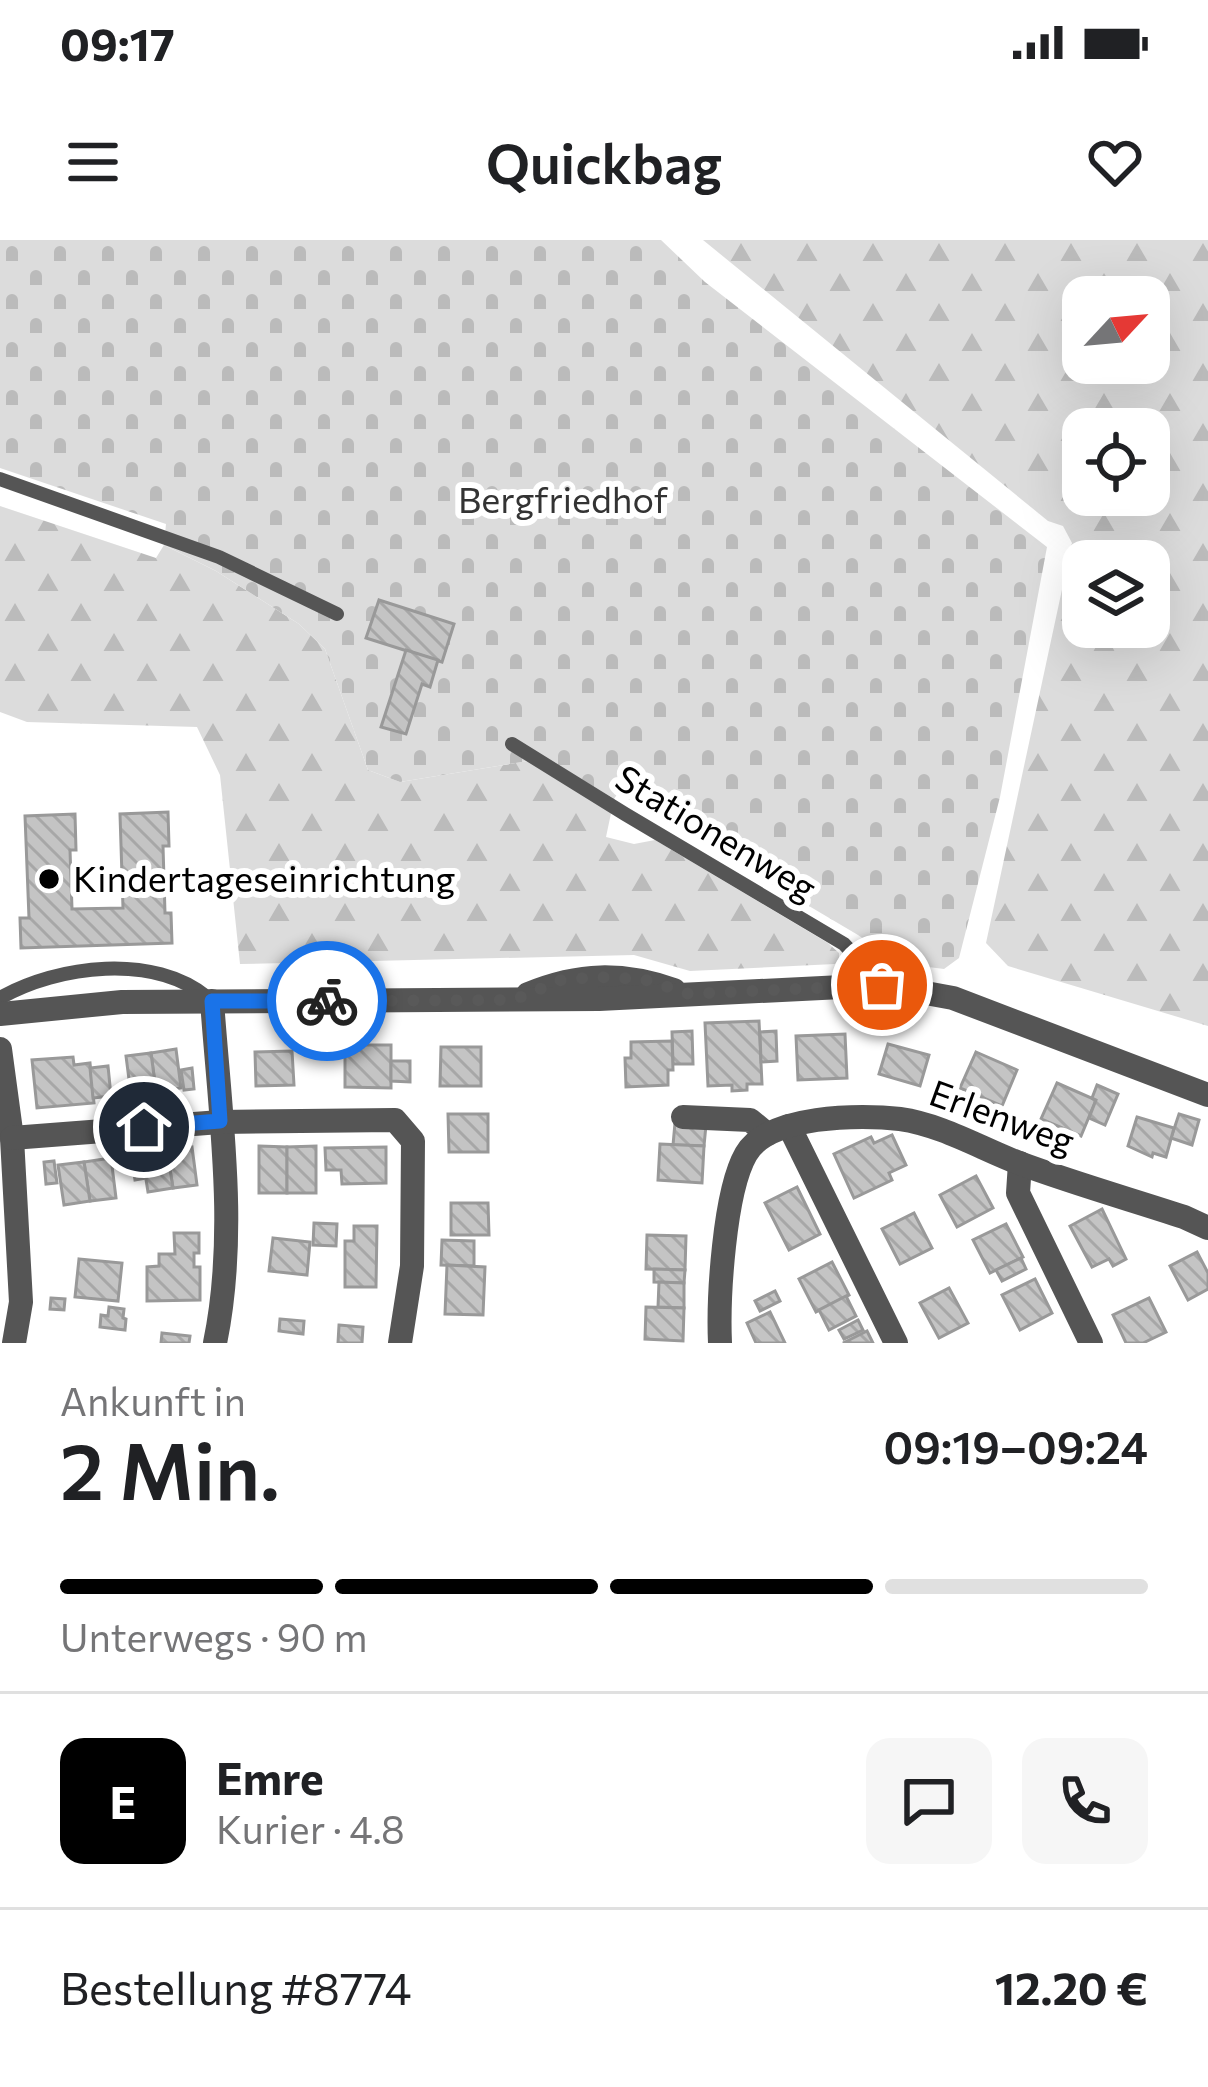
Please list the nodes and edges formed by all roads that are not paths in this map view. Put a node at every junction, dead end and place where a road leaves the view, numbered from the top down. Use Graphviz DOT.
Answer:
graph roads {
  1 [pos="0,479"];
  2 [pos="337,614"];
  3 [pos="512,743"];
  4 [pos="882,985"];
  5 [pos="0,998"];
  6 [pos="212,1001"];
  7 [pos="0,1013"];
  8 [pos="0,1049"];
  9 [pos="1200,1089"];
  10 [pos="682,1117"];
  11 [pos="220,1121"];
  12 [pos="778,1130"];
  13 [pos="12,1138"];
  14 [pos="1020,1163"];
  15 [pos="1208,1228"];
  16 [pos="14,1343"];
  17 [pos="215,1343"];
  18 [pos="400,1343"];
  19 [pos="720,1343"];
  20 [pos="896,1343"];
  21 [pos="1091,1343"];
  1 -- 2 [label="lane"];
  3 -- 4 [label="lane, Stationenweg"];
  4 -- 6 [label="street"];
  4 -- 9 [label="street"];
  5 -- 6 [label="lane"];
  6 -- 7 [label="street"];
  6 -- 11 [label="street"];
  8 -- 13 [label="street"];
  10 -- 12 [label="street, Erlenweg"];
  11 -- 13 [label="street"];
  11 -- 17 [label="street"];
  11 -- 18 [label="street"];
  12 -- 14 [label="street, Erlenweg"];
  12 -- 19 [label="street"];
  12 -- 20 [label="street"];
  13 -- 16 [label="street"];
  14 -- 15 [label="street, Erlenweg"];
  14 -- 21 [label="street"];
}
